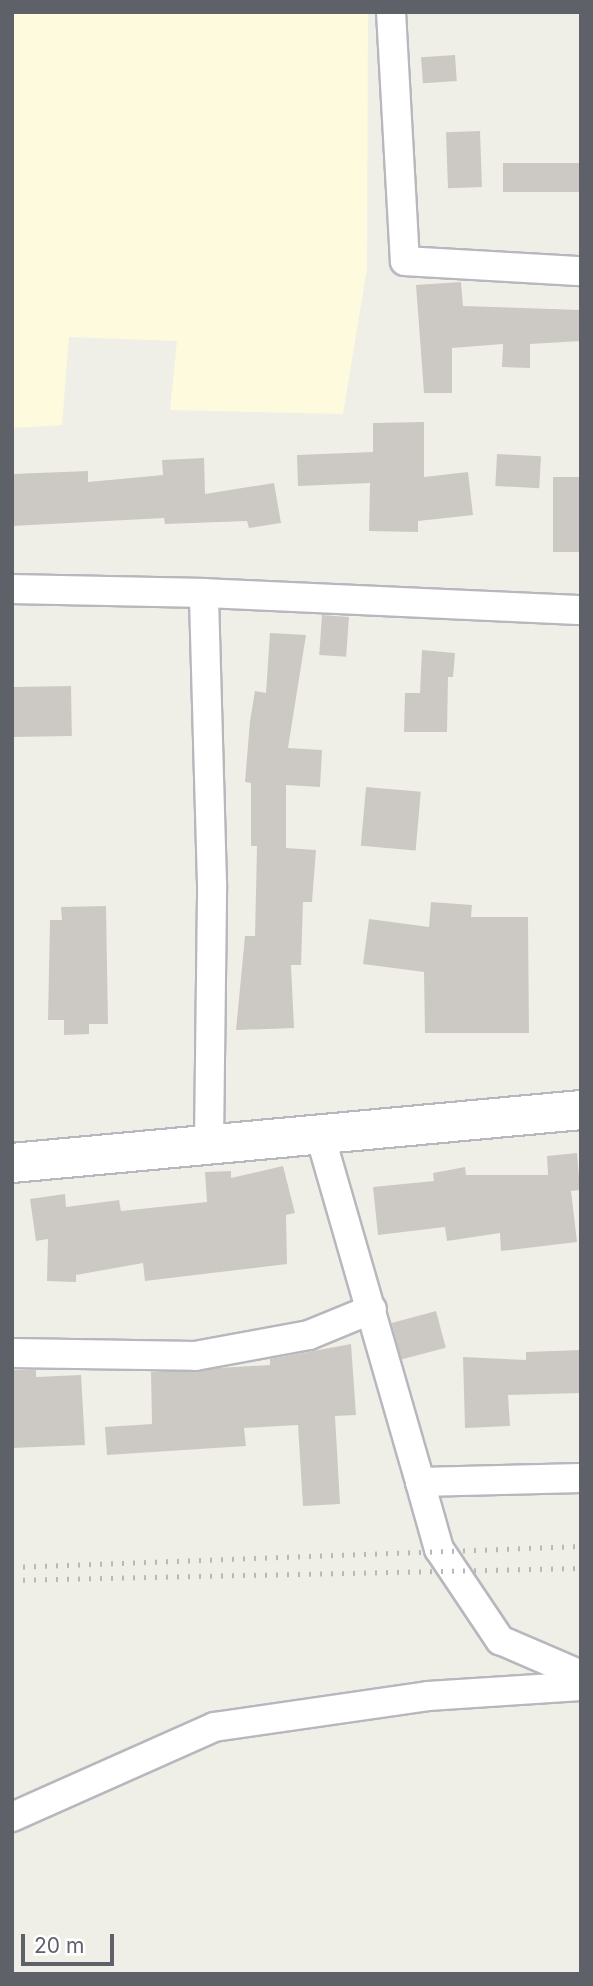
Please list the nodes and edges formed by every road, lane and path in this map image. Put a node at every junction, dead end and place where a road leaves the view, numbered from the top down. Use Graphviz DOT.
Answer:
graph roads {
  1 [pos="391,12"];
  2 [pos="581,271"];
  3 [pos="12,589"];
  4 [pos="204,593"];
  5 [pos="581,611"];
  6 [pos="581,1110"];
  7 [pos="320,1135"];
  8 [pos="209,1142"];
  9 [pos="12,1163"];
  10 [pos="372,1309"];
  11 [pos="12,1353"];
  12 [pos="581,1478"];
  13 [pos="420,1482"];
  14 [pos="581,1675"];
  15 [pos="581,1686"];
  16 [pos="12,1817"];
  1 -- 2 [label="street"];
  3 -- 4 [label="street"];
  4 -- 5 [label="street"];
  4 -- 8 [label="street"];
  6 -- 7 [label="street"];
  7 -- 8 [label="street"];
  7 -- 10 [label="street"];
  8 -- 9 [label="street"];
  10 -- 11 [label="street"];
  10 -- 13 [label="street"];
  12 -- 13 [label="street"];
  13 -- 14 [label="street"];
  15 -- 16 [label="street"];
}
